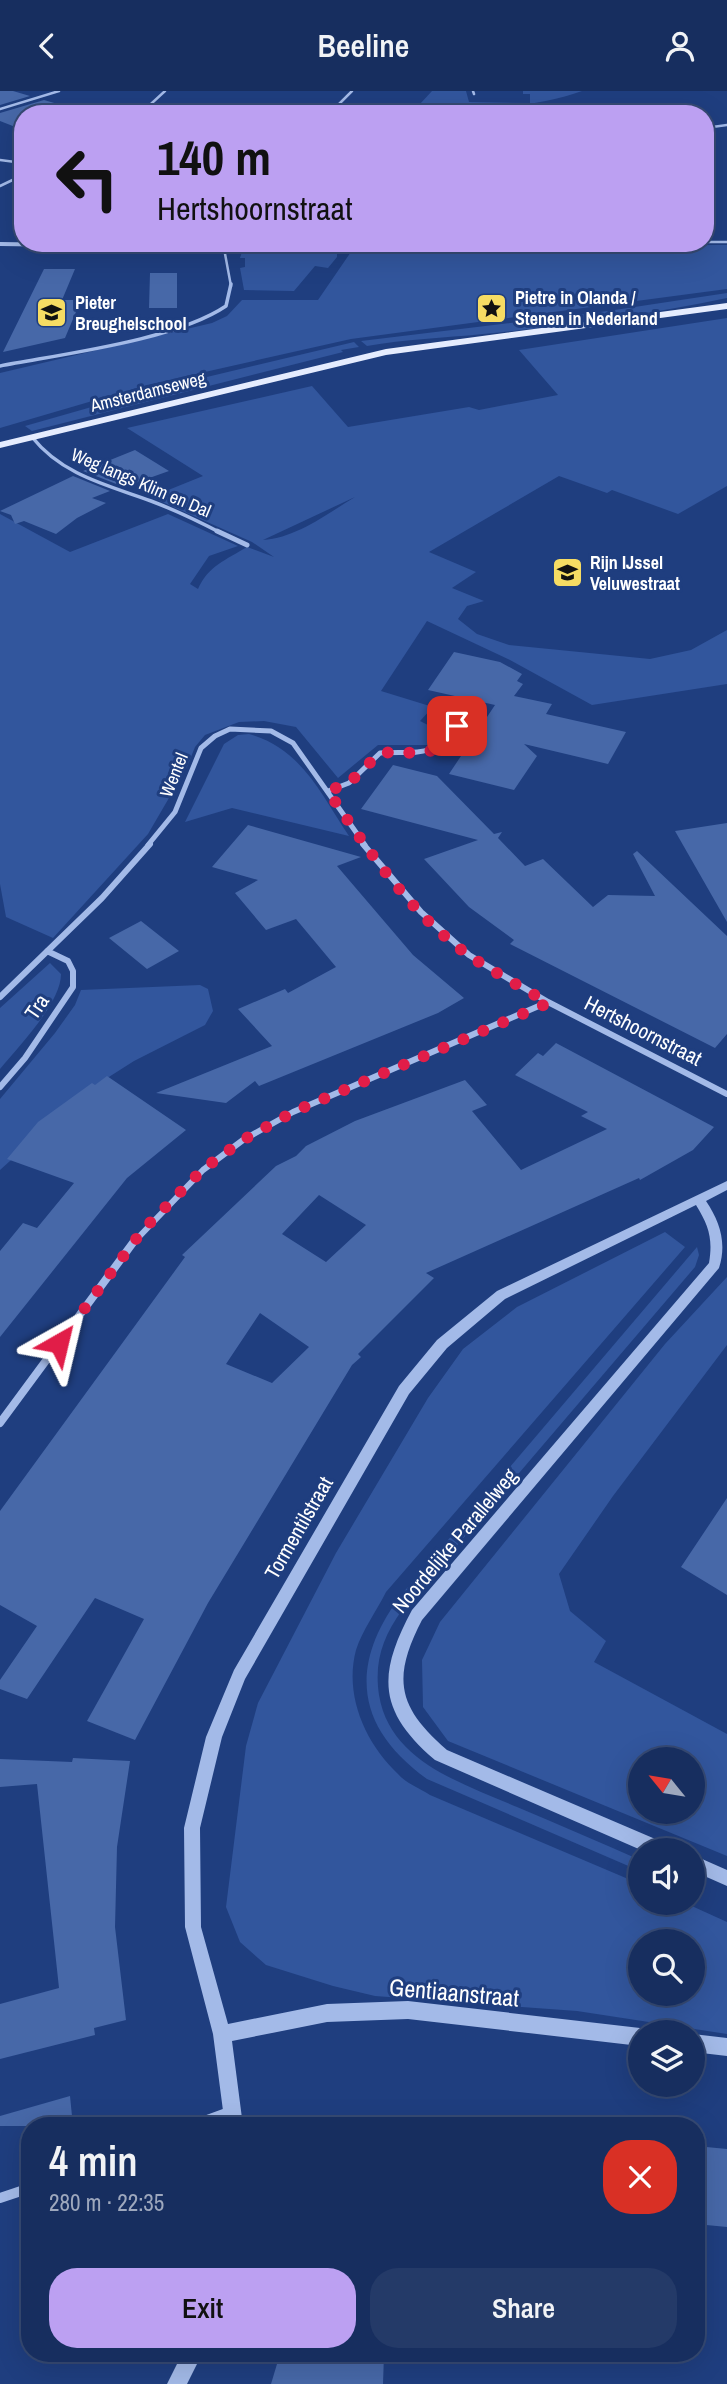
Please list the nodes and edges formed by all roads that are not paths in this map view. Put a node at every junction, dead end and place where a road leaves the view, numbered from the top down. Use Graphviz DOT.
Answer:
graph roads {
  1 [pos="42,91"];
  2 [pos="59,91"];
  3 [pos="165,91"];
  4 [pos="352,91"];
  5 [pos="51,94"];
  6 [pos="150,105"];
  7 [pos="337,105"];
  8 [pos="0,109"];
  9 [pos="226,252"];
  10 [pos="727,304"];
  11 [pos="0,366"];
  12 [pos="32,437"];
  13 [pos="0,445"];
  14 [pos="247,545"];
  15 [pos="457,726"];
  16 [pos="328,791"];
  17 [pos="383,866"];
  18 [pos="47,951"];
  19 [pos="0,997"];
  20 [pos="548,1003"];
  21 [pos="0,1087"];
  22 [pos="727,1094"];
  23 [pos="727,1185"];
  24 [pos="698,1199"];
  25 [pos="0,1423"];
  26 [pos="633,1838"];
  27 [pos="705,1868"];
  28 [pos="727,1878"];
  29 [pos="222,2035"];
  30 [pos="628,2036"];
  31 [pos="705,2044"];
  32 [pos="727,2047"];
  33 [pos="233,2117"];
  34 [pos="21,2191"];
  35 [pos="0,2198"];
  36 [pos="188,2362"];
  37 [pos="177,2384"];
  1 -- 5 [label="street"];
  2 -- 5 [label="street"];
  3 -- 6 [label="street"];
  4 -- 7 [label="street"];
  5 -- 8 [label="street"];
  9 -- 11 [label="street"];
  10 -- 12 [label="main road, Amsterdamseweg"];
  12 -- 13 [label="main road, Amsterdamseweg"];
  12 -- 14 [label="street, Weg langs Klim en Dal"];
  15 -- 16 [label="street"];
  16 -- 17 [label="street, Wentel"];
  16 -- 18 [label="street, Wentel"];
  17 -- 20 [label="street, Hertshoornstraat"];
  18 -- 19 [label="street, Wentel"];
  18 -- 21 [label="street, Tra"];
  20 -- 22 [label="street, Hertshoornstraat"];
  20 -- 25 [label="street"];
  23 -- 24 [label="street"];
  24 -- 26 [label="street, Noordelijke Parallelweg"];
  24 -- 29 [label="street, Tormentilstraat"];
  27 -- 28 [label="street"];
  29 -- 30 [label="street, Gentiaanstraat"];
  29 -- 33 [label="street"];
  31 -- 32 [label="street"];
  34 -- 35 [label="street"];
  36 -- 37 [label="street"];
}
